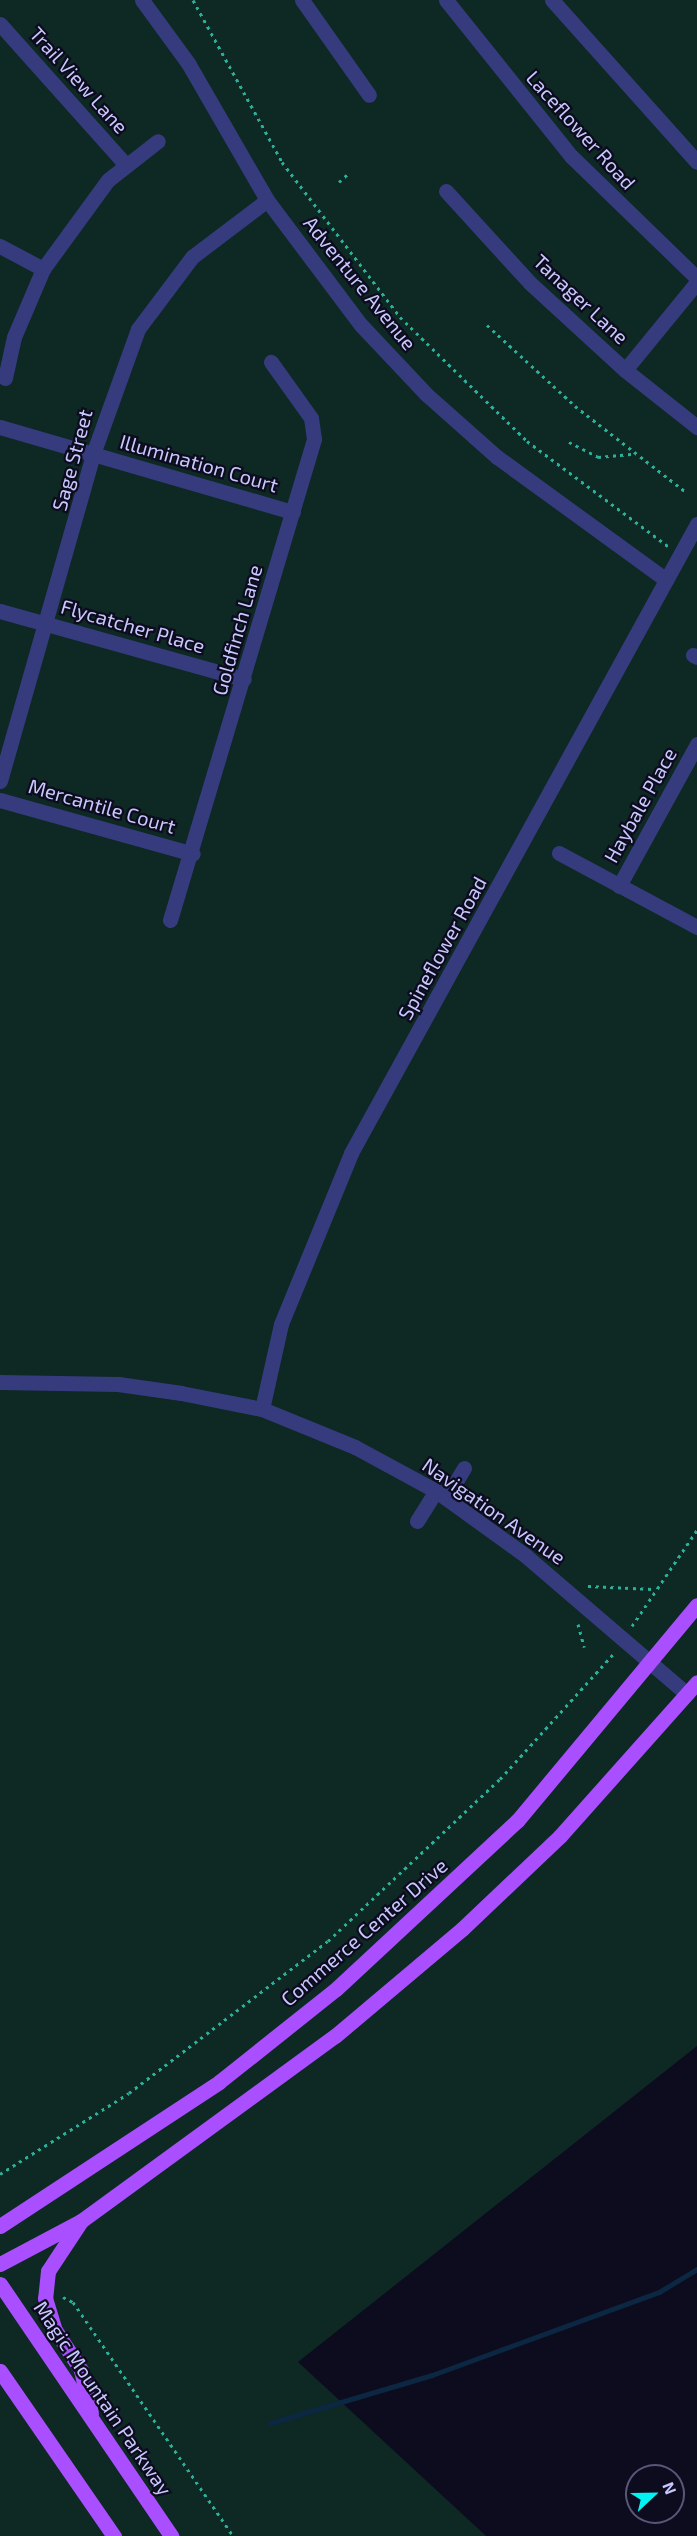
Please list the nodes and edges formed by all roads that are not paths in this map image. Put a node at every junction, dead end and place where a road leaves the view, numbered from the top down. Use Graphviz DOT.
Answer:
graph roads {
  1 [pos="142,0"];
  2 [pos="302,0"];
  3 [pos="446,0"];
  4 [pos="552,0"];
  5 [pos="3,32"];
  6 [pos="369,95"];
  7 [pos="158,141"];
  8 [pos="697,162"];
  9 [pos="126,165"];
  10 [pos="446,191"];
  11 [pos="267,200"];
  12 [pos="0,246"];
  13 [pos="43,269"];
  14 [pos="697,280"];
  15 [pos="271,362"];
  16 [pos="625,370"];
  17 [pos="5,378"];
  18 [pos="697,426"];
  19 [pos="0,427"];
  20 [pos="93,454"];
  21 [pos="293,512"];
  22 [pos="697,524"];
  23 [pos="666,580"];
  24 [pos="0,611"];
  25 [pos="45,623"];
  26 [pos="244,679"];
  27 [pos="697,744"];
  28 [pos="0,781"];
  29 [pos="0,800"];
  30 [pos="559,853"];
  31 [pos="193,854"];
  32 [pos="619,886"];
  33 [pos="170,920"];
  34 [pos="697,927"];
  35 [pos="0,1382"];
  36 [pos="262,1409"];
  37 [pos="464,1468"];
  38 [pos="441,1495"];
  39 [pos="417,1521"];
  40 [pos="697,1605"];
  41 [pos="652,1662"];
  42 [pos="692,1688"];
  43 [pos="81,2221"];
  44 [pos="0,2226"];
  45 [pos="0,2264"];
  46 [pos="0,2284"];
  47 [pos="0,2371"];
  48 [pos="94,2424"];
  49 [pos="114,2536"];
  50 [pos="171,2536"];
  1 -- 11 [label="street, Adventure Avenue"];
  2 -- 6 [label="street"];
  3 -- 14 [label="street, Laceflower Road"];
  4 -- 8 [label="street"];
  5 -- 9 [label="street, Trail View Lane"];
  7 -- 9 [label="street"];
  9 -- 13 [label="street"];
  10 -- 16 [label="street, Tanager Lane"];
  11 -- 20 [label="street, Sage Street"];
  11 -- 23 [label="street, Adventure Avenue"];
  12 -- 13 [label="street"];
  13 -- 17 [label="street"];
  14 -- 16 [label="street"];
  15 -- 21 [label="street, Goldfinch Lane"];
  16 -- 18 [label="street, Tanager Lane"];
  19 -- 20 [label="street, Illumination Court"];
  20 -- 21 [label="street, Illumination Court"];
  20 -- 25 [label="street, Sage Street"];
  21 -- 26 [label="street, Goldfinch Lane"];
  22 -- 23 [label="street, Spineflower Road"];
  23 -- 36 [label="street, Spineflower Road"];
  24 -- 25 [label="street, Flycatcher Place"];
  25 -- 26 [label="street, Flycatcher Place"];
  25 -- 28 [label="street, Sage Street"];
  26 -- 31 [label="street, Goldfinch Lane"];
  27 -- 32 [label="street, Haybale Place"];
  29 -- 31 [label="street, Mercantile Court"];
  30 -- 32 [label="street"];
  31 -- 33 [label="street, Goldfinch Lane"];
  32 -- 34 [label="street"];
  35 -- 36 [label="street, Navigation Avenue"];
  36 -- 38 [label="street, Navigation Avenue"];
  37 -- 38 [label="street"];
  38 -- 39 [label="street"];
  38 -- 41 [label="street, Navigation Avenue"];
  40 -- 41 [label="main road, Commerce Center Drive"];
  41 -- 42 [label="street, Navigation Avenue"];
  41 -- 44 [label="main road, Commerce Center Drive"];
  42 -- 43 [label="main road"];
  43 -- 45 [label="main road"];
  43 -- 48 [label="main road"];
  46 -- 48 [label="main road, Magic Mountain Parkway"];
  47 -- 49 [label="main road"];
  48 -- 50 [label="main road, Magic Mountain Parkway"];
}
